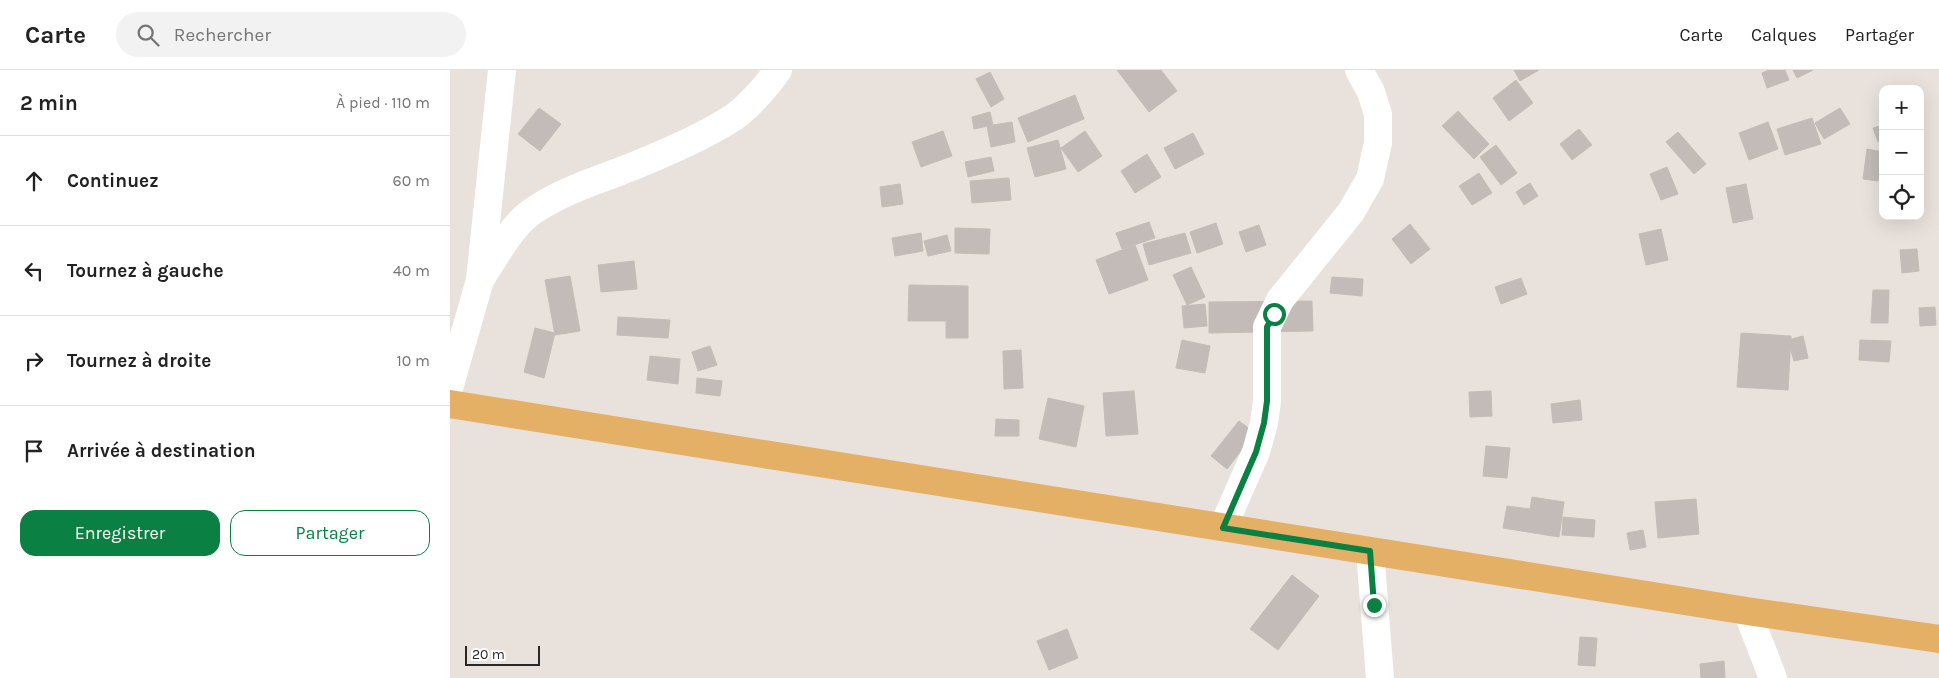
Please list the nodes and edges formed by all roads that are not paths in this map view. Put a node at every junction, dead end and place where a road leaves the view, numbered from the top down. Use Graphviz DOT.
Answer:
graph roads {
  1 [pos="502,70"];
  2 [pos="778,70"];
  3 [pos="1359,70"];
  4 [pos="480,280"];
  5 [pos="450,384"];
  6 [pos="450,404"];
  7 [pos="1223,528"];
  8 [pos="1370,551"];
  9 [pos="1747,611"];
  10 [pos="1939,638"];
  11 [pos="1380,678"];
  12 [pos="1773,678"];
  1 -- 4 [label="street"];
  2 -- 4 [label="street"];
  3 -- 7 [label="street"];
  4 -- 5 [label="street"];
  6 -- 7 [label="main road"];
  7 -- 8 [label="main road"];
  8 -- 9 [label="main road"];
  8 -- 11 [label="street"];
  9 -- 10 [label="main road"];
  9 -- 12 [label="street"];
}
